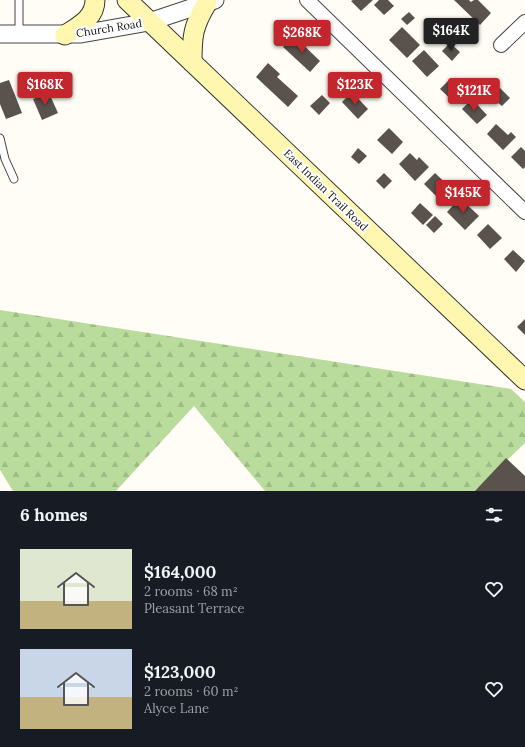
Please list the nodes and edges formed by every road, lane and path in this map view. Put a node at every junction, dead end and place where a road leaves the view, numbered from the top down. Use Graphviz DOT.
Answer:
graph roads {
  1 [pos="19,0"];
  2 [pos="95,0"];
  3 [pos="127,0"];
  4 [pos="307,0"];
  5 [pos="211,2"];
  6 [pos="149,22"];
  7 [pos="525,22"];
  8 [pos="0,34"];
  9 [pos="19,34"];
  10 [pos="65,35"];
  11 [pos="501,45"];
  12 [pos="192,62"];
  13 [pos="0,138"];
  14 [pos="14,179"];
  15 [pos="525,212"];
  16 [pos="525,380"];
  1 -- 9 [label="lane"];
  2 -- 10 [label="main road"];
  3 -- 6 [label="main road, East Indian Trail Road"];
  4 -- 15 [label="street"];
  5 -- 6 [label="street, Church Road"];
  5 -- 12 [label="main road"];
  6 -- 10 [label="street, Church Road"];
  6 -- 12 [label="main road, East Indian Trail Road"];
  7 -- 11 [label="street"];
  8 -- 9 [label="street, Church Road"];
  9 -- 10 [label="street, Church Road"];
  12 -- 16 [label="main road, East Indian Trail Road"];
  13 -- 14 [label="lane"];
}
